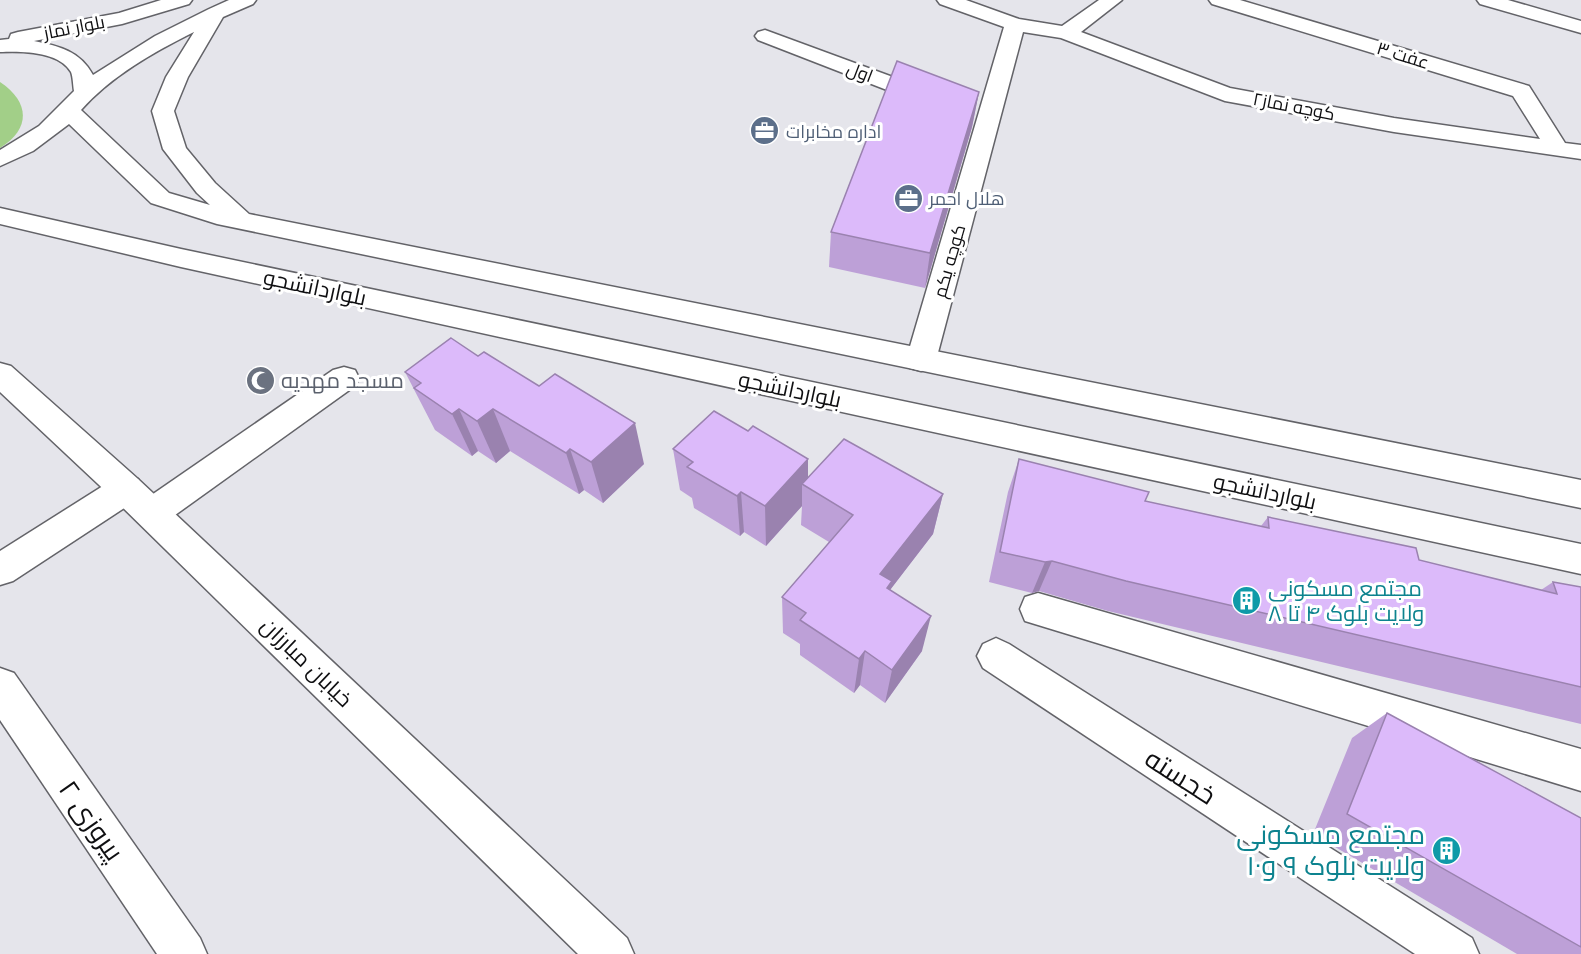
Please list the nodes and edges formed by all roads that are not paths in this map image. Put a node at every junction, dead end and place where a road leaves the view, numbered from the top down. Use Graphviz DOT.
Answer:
graph roads {
  1 [pos="182,0"];
  2 [pos="246,0"];
  3 [pos="946,0"];
  4 [pos="1112,0"];
  5 [pos="1219,0"];
  6 [pos="1487,0"];
  7 [pos="216,13"];
  8 [pos="1016,24"];
  9 [pos="1581,27"];
  10 [pos="1066,33"];
  11 [pos="765,36"];
  12 [pos="0,44"];
  13 [pos="77,101"];
  14 [pos="970,113"];
  15 [pos="1557,148"];
  16 [pos="1581,152"];
  17 [pos="0,159"];
  18 [pos="0,216"];
  19 [pos="242,221"];
  20 [pos="921,360"];
  21 [pos="0,374"];
  22 [pos="344,378"];
  23 [pos="1581,494"];
  24 [pos="139,501"];
  25 [pos="1581,559"];
  26 [pos="0,570"];
  27 [pos="1038,609"];
  28 [pos="996,656"];
  29 [pos="0,686"];
  30 [pos="1581,770"];
  31 [pos="184,954"];
  32 [pos="611,954"];
  33 [pos="1456,954"];
  1 -- 12 [label="main road, بلوار نماز"];
  2 -- 7 [label="main road"];
  3 -- 8 [label="main road, کوچه نماز۲"];
  4 -- 10 [label="main road"];
  5 -- 15 [label="main road, عفت ۳"];
  6 -- 9 [label="main road"];
  7 -- 13 [label="main road"];
  7 -- 19 [label="main road"];
  8 -- 10 [label="main road, کوچه نماز۲"];
  8 -- 14 [label="main road, کوچه یکم"];
  10 -- 15 [label="main road, کوچه نماز۲"];
  11 -- 14 [label="main road, اول"];
  12 -- 13 [label="main road"];
  13 -- 17 [label="main road"];
  13 -- 19 [label="main road"];
  14 -- 20 [label="main road, کوچه یکم"];
  15 -- 16 [label="main road, کوچه نماز۲"];
  18 -- 25 [label="main road, بلواردانشجو"];
  19 -- 20 [label="main road"];
  20 -- 23 [label="main road"];
  21 -- 24 [label="main road, خیابان مبارزان"];
  22 -- 24 [label="main road"];
  24 -- 26 [label="main road"];
  24 -- 32 [label="main road, خیابان مبارزان"];
  27 -- 30 [label="main road"];
  28 -- 33 [label="main road, خجسته"];
  29 -- 31 [label="main road, پیروزی ۲"];
}
